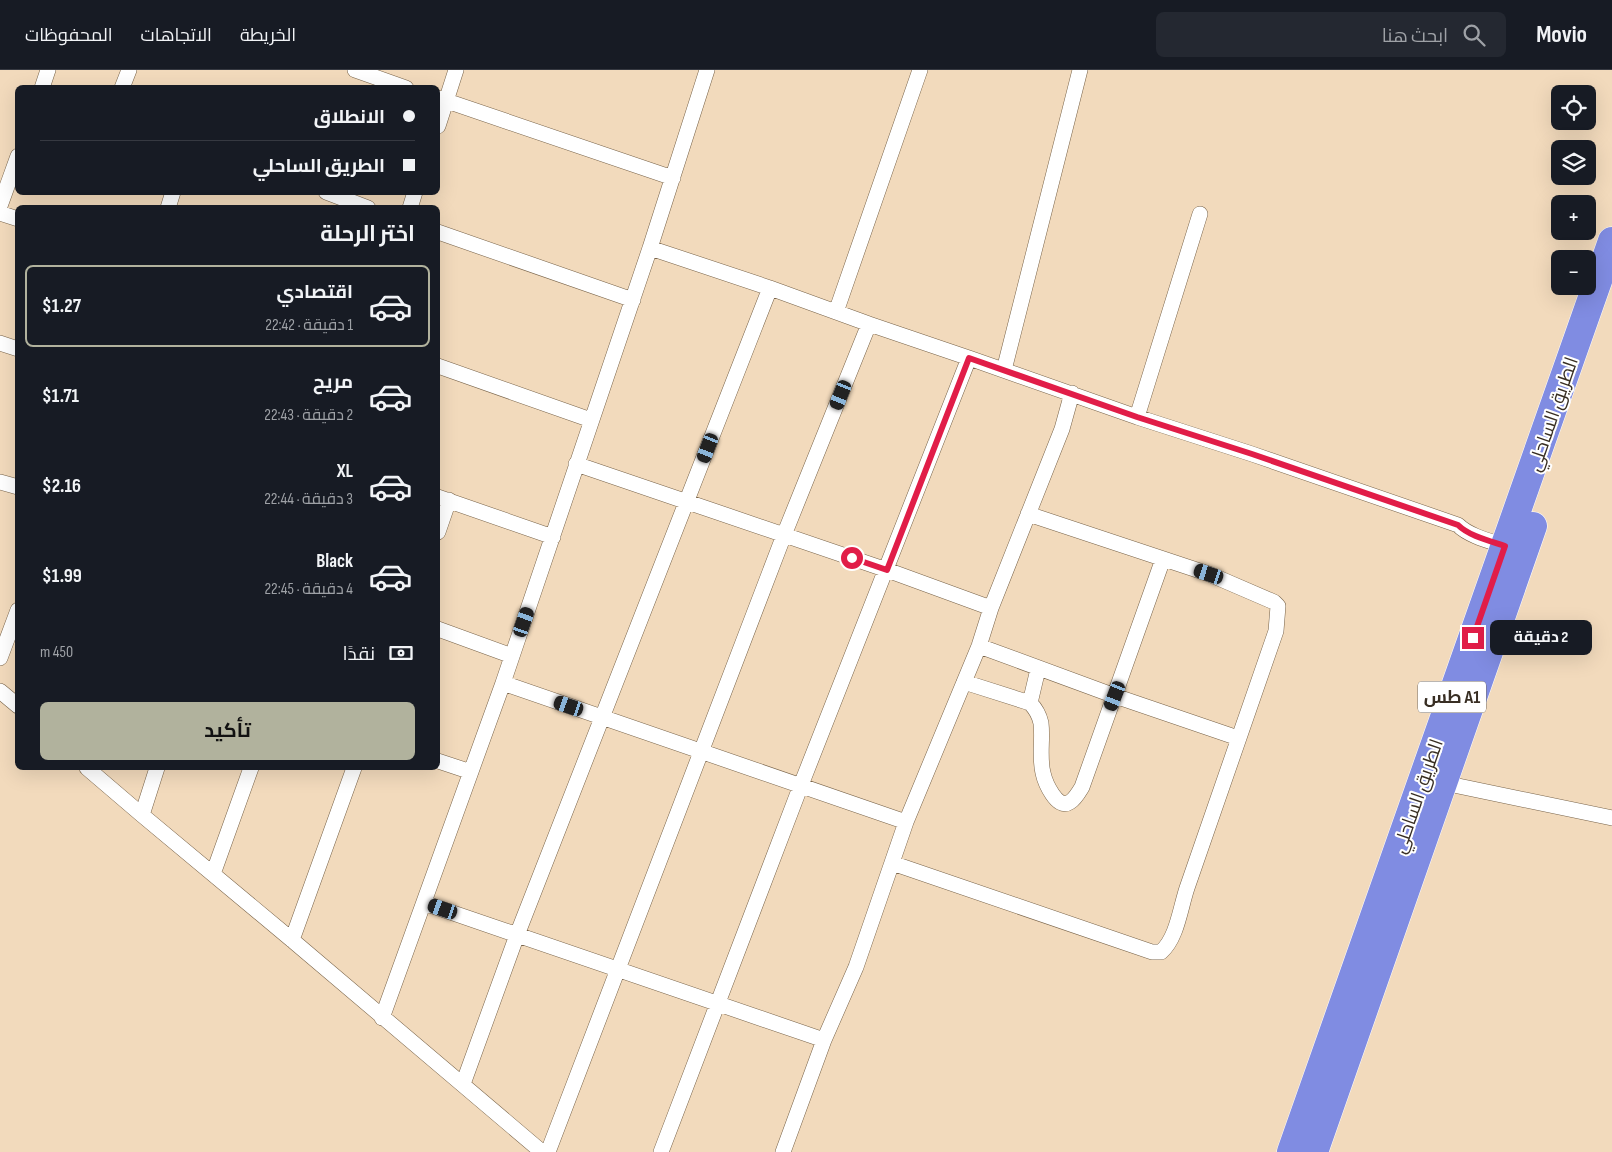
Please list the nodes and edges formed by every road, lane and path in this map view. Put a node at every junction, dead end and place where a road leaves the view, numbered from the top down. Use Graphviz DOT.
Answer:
graph roads {
  1 [pos="48,70"];
  2 [pos="129,70"];
  3 [pos="354,70"];
  4 [pos="456,70"];
  5 [pos="707,70"];
  6 [pos="920,70"];
  7 [pos="1080,70"];
  8 [pos="43,85"];
  9 [pos="123,85"];
  10 [pos="397,85"];
  11 [pos="442,100"];
  12 [pos="440,113"];
  13 [pos="15,164"];
  14 [pos="673,178"];
  15 [pos="334,195"];
  16 [pos="360,205"];
  17 [pos="0,206"];
  18 [pos="0,213"];
  19 [pos="1200,214"];
  20 [pos="15,218"];
  21 [pos="440,233"];
  22 [pos="1612,241"];
  23 [pos="650,248"];
  24 [pos="770,288"];
  25 [pos="1612,299"];
  26 [pos="633,300"];
  27 [pos="836,312"];
  28 [pos="869,324"];
  29 [pos="0,343"];
  30 [pos="15,349"];
  31 [pos="969,358"];
  32 [pos="440,367"];
  33 [pos="1004,370"];
  34 [pos="1574,379"];
  35 [pos="1072,393"];
  36 [pos="1137,417"];
  37 [pos="591,420"];
  38 [pos="576,464"];
  39 [pos="1,484"];
  40 [pos="15,486"];
  41 [pos="443,498"];
  42 [pos="688,502"];
  43 [pos="1028,514"];
  44 [pos="440,518"];
  45 [pos="784,535"];
  46 [pos="553,537"];
  47 [pos="1505,546"];
  48 [pos="1163,559"];
  49 [pos="887,570"];
  50 [pos="991,608"];
  51 [pos="15,620"];
  52 [pos="440,630"];
  53 [pos="979,646"];
  54 [pos="512,656"];
  55 [pos="0,658"];
  56 [pos="1038,669"];
  57 [pos="964,682"];
  58 [pos="503,683"];
  59 [pos="0,691"];
  60 [pos="1115,696"];
  61 [pos="1030,703"];
  62 [pos="15,704"];
  63 [pos="602,718"];
  64 [pos="1238,738"];
  65 [pos="701,752"];
  66 [pos="440,762"];
  67 [pos="90,770"];
  68 [pos="157,770"];
  69 [pos="250,770"];
  70 [pos="353,770"];
  71 [pos="471,772"];
  72 [pos="1444,783"];
  73 [pos="801,785"];
  74 [pos="142,815"];
  75 [pos="1612,818"];
  76 [pos="906,822"];
  77 [pos="892,863"];
  78 [pos="213,874"];
  79 [pos="424,903"];
  80 [pos="517,935"];
  81 [pos="292,940"];
  82 [pos="618,969"];
  83 [pos="717,1004"];
  84 [pos="382,1018"];
  85 [pos="824,1040"];
  86 [pos="463,1084"];
  87 [pos="542,1152"];
  88 [pos="548,1152"];
  89 [pos="661,1152"];
  90 [pos="783,1152"];
  91 [pos="1291,1152"];
  92 [pos="1314,1152"];
  1 -- 8 [label="street"];
  2 -- 9 [label="street"];
  3 -- 10 [label="street"];
  4 -- 11 [label="street"];
  5 -- 14 [label="street"];
  6 -- 27 [label="street"];
  7 -- 33 [label="street"];
  11 -- 12 [label="street"];
  11 -- 14 [label="street"];
  13 -- 17 [label="street"];
  14 -- 23 [label="street"];
  15 -- 16 [label="street"];
  18 -- 20 [label="street"];
  19 -- 36 [label="street"];
  21 -- 26 [label="street"];
  22 -- 34 [label="highway, الطريق الساحلي / طس A1"];
  23 -- 24 [label="street"];
  23 -- 26 [label="street"];
  24 -- 27 [label="street"];
  24 -- 42 [label="street"];
  25 -- 34 [label="highway, الطريق الساحلي / طس A1"];
  26 -- 37 [label="street"];
  27 -- 28 [label="street"];
  28 -- 31 [label="street"];
  28 -- 45 [label="street"];
  29 -- 30 [label="street"];
  31 -- 33 [label="street"];
  31 -- 49 [label="street"];
  32 -- 37 [label="street"];
  33 -- 35 [label="street"];
  34 -- 47 [label="highway, الطريق الساحلي / طس A1"];
  34 -- 72 [label="highway, الطريق الساحلي / طس A1"];
  35 -- 36 [label="street"];
  35 -- 43 [label="street"];
  36 -- 47 [label="street"];
  37 -- 38 [label="street"];
  38 -- 42 [label="street"];
  38 -- 46 [label="street"];
  39 -- 40 [label="street"];
  41 -- 44 [label="street"];
  41 -- 46 [label="street"];
  42 -- 45 [label="street"];
  42 -- 63 [label="street"];
  43 -- 48 [label="street"];
  43 -- 50 [label="street"];
  45 -- 49 [label="street"];
  45 -- 65 [label="street"];
  46 -- 54 [label="street"];
  47 -- 91 [label="highway, الطريق الساحلي / طس A1"];
  48 -- 60 [label="street"];
  48 -- 64 [label="street"];
  49 -- 50 [label="street"];
  49 -- 73 [label="street"];
  50 -- 53 [label="street"];
  51 -- 55 [label="street"];
  52 -- 54 [label="street"];
  53 -- 56 [label="street"];
  53 -- 57 [label="street"];
  54 -- 58 [label="street"];
  56 -- 60 [label="street"];
  56 -- 61 [label="street"];
  57 -- 61 [label="street"];
  57 -- 76 [label="street"];
  58 -- 63 [label="street"];
  58 -- 71 [label="street"];
  59 -- 62 [label="street"];
  60 -- 61 [label="street"];
  60 -- 64 [label="street"];
  63 -- 65 [label="street"];
  63 -- 80 [label="street"];
  64 -- 77 [label="street"];
  65 -- 73 [label="street"];
  65 -- 82 [label="street"];
  66 -- 71 [label="street"];
  67 -- 74 [label="street"];
  68 -- 74 [label="street"];
  69 -- 78 [label="street"];
  70 -- 81 [label="street"];
  71 -- 79 [label="street"];
  72 -- 75 [label="street"];
  72 -- 92 [label="highway, الطريق الساحلي / طس A1"];
  73 -- 76 [label="street"];
  73 -- 83 [label="street"];
  74 -- 78 [label="street"];
  76 -- 77 [label="street"];
  77 -- 85 [label="street"];
  78 -- 81 [label="street"];
  79 -- 80 [label="street"];
  79 -- 84 [label="street"];
  80 -- 82 [label="street"];
  80 -- 86 [label="street"];
  81 -- 84 [label="street"];
  82 -- 83 [label="street"];
  82 -- 88 [label="street"];
  83 -- 85 [label="street"];
  83 -- 89 [label="street"];
  84 -- 86 [label="street"];
  85 -- 90 [label="street"];
  86 -- 87 [label="street"];
}
